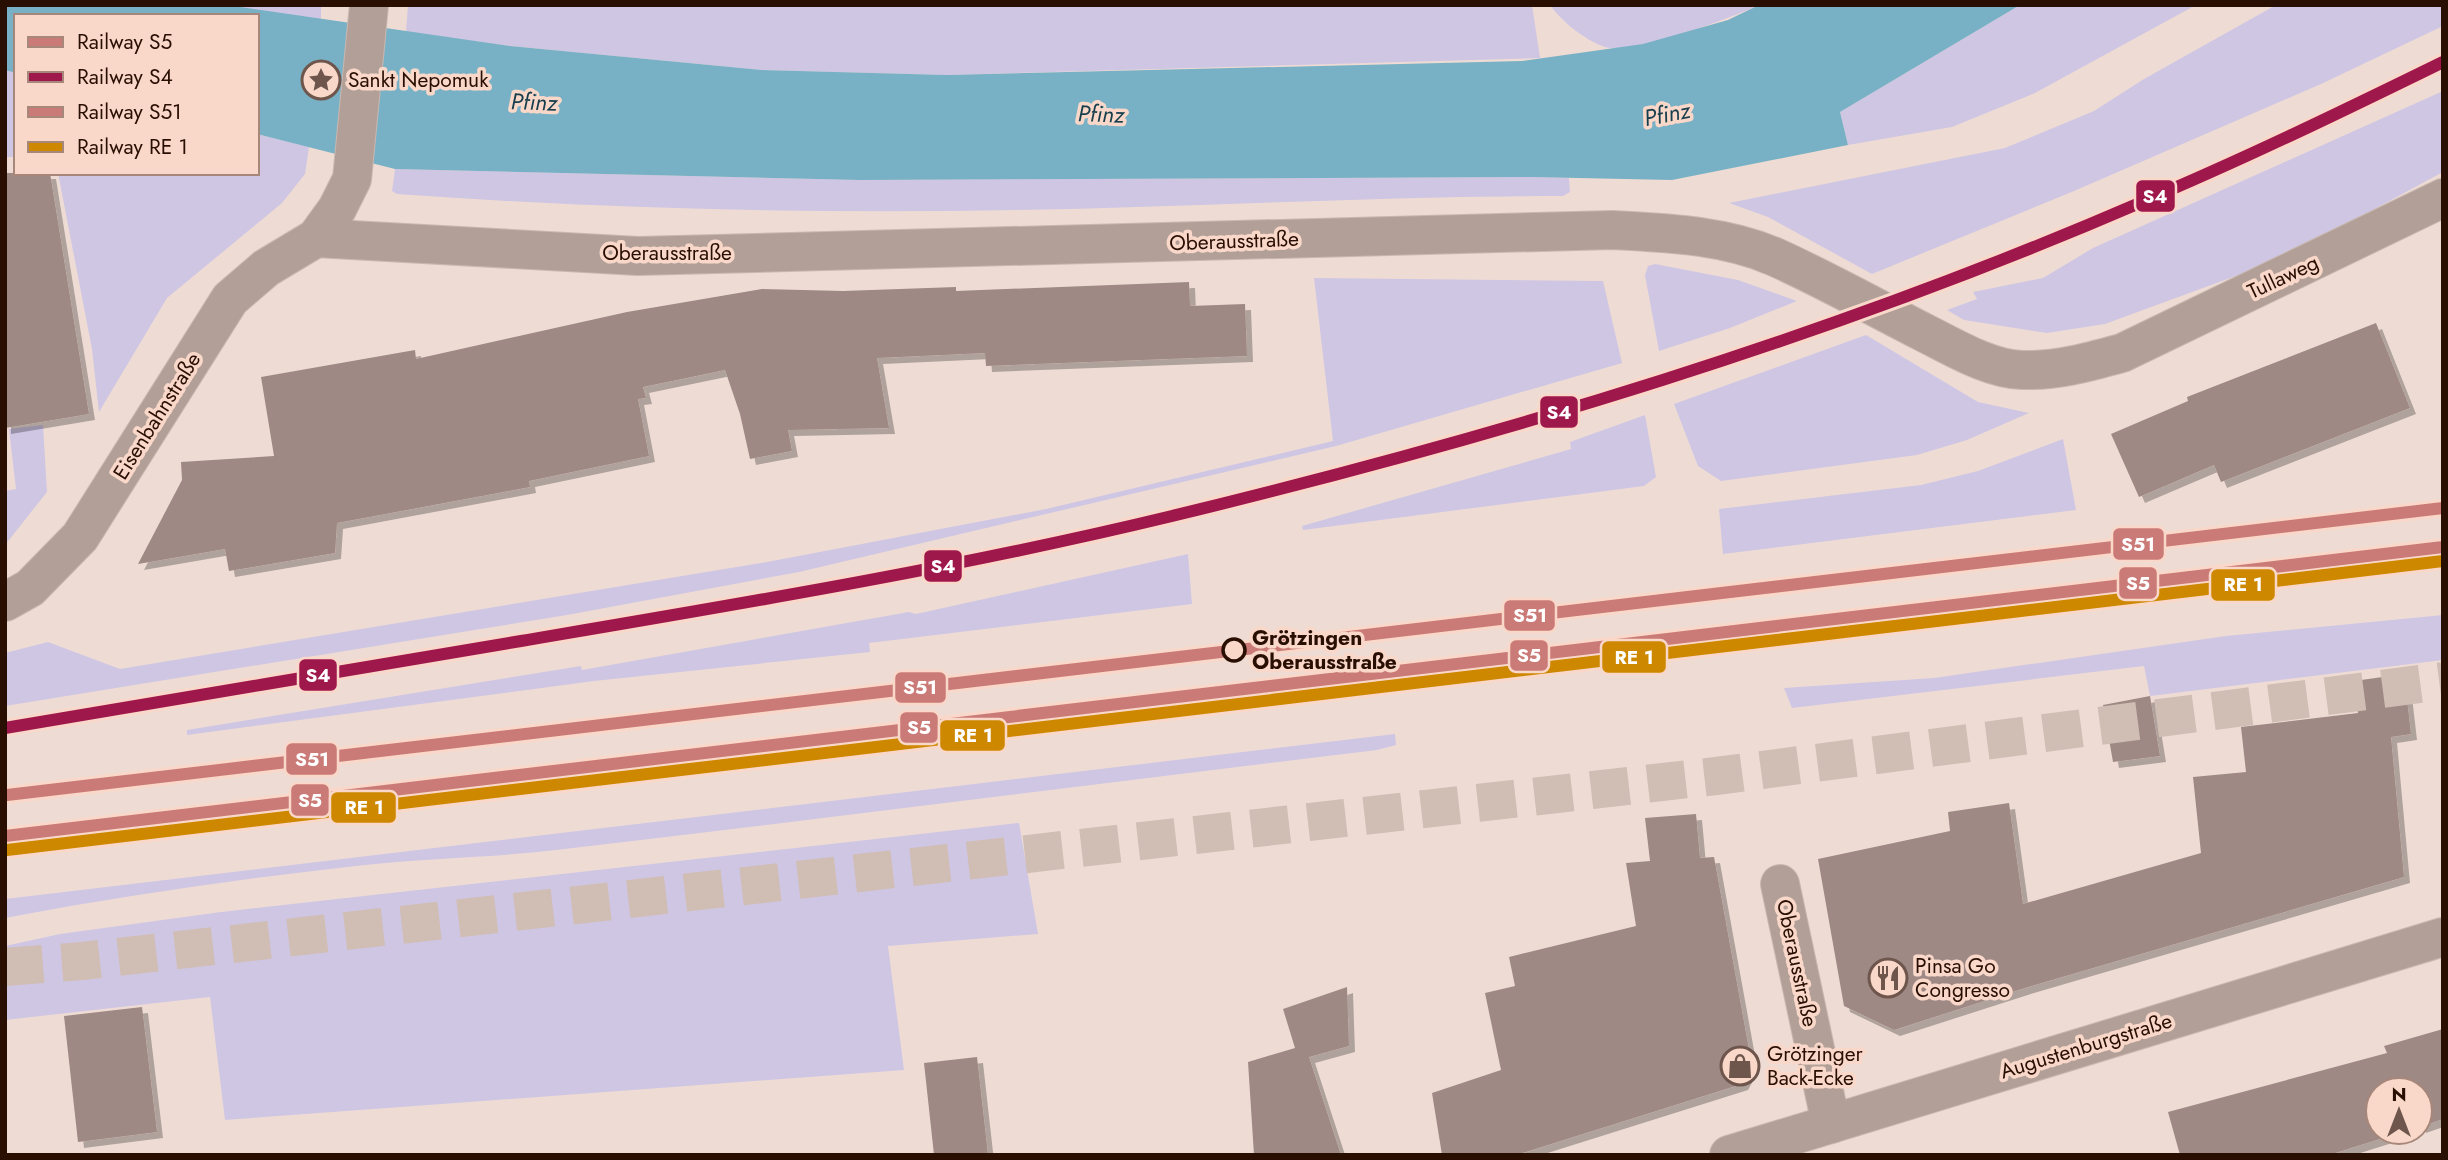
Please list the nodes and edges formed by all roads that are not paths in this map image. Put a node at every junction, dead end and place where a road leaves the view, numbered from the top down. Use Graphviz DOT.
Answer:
graph roads {
  1 [pos="369,5"];
  2 [pos="2443,198"];
  3 [pos="316,238"];
  4 [pos="2122,353"];
  5 [pos="5,602"];
  6 [pos="1780,884"];
  7 [pos="2443,937"];
  8 [pos="1831,1124"];
  9 [pos="1729,1155"];
  1 -- 3 [label="street"];
  2 -- 4 [label="street, Tullaweg"];
  3 -- 4 [label="street, Oberausstraße"];
  3 -- 5 [label="street, Eisenbahnstraße"];
  6 -- 8 [label="street, Oberausstraße"];
  7 -- 8 [label="street, Augustenburgstraße"];
  8 -- 9 [label="street, Augustenburgstraße"];
}
